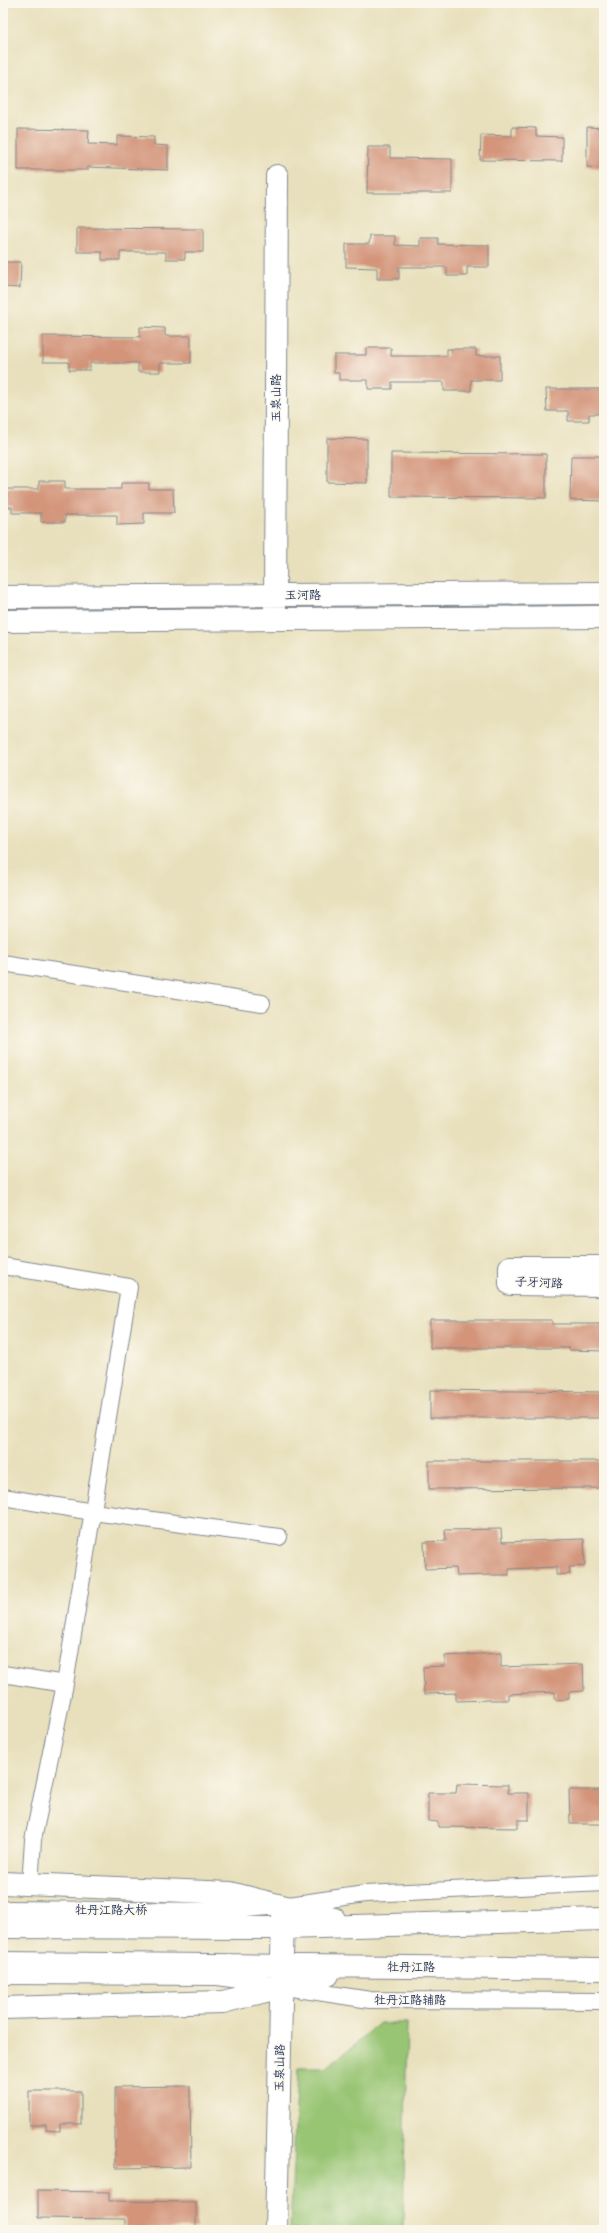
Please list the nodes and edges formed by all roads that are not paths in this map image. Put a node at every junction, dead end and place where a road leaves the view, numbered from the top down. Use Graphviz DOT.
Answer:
graph roads {
  1 [pos="277,176"];
  2 [pos="604,593"];
  3 [pos="275,595"];
  4 [pos="3,597"];
  5 [pos="604,617"];
  6 [pos="3,621"];
  7 [pos="274,621"];
  8 [pos="3,963"];
  9 [pos="262,1003"];
  10 [pos="3,1266"];
  11 [pos="604,1267"];
  12 [pos="604,1285"];
  13 [pos="3,1497"];
  14 [pos="93,1512"];
  15 [pos="279,1537"];
  16 [pos="3,1674"];
  17 [pos="65,1684"];
  18 [pos="3,1883"];
  19 [pos="604,1883"];
  20 [pos="30,1884"];
  21 [pos="282,1906"];
  22 [pos="3,1909"];
  23 [pos="218,1919"];
  24 [pos="604,1919"];
  25 [pos="360,1926"];
  26 [pos="3,1927"];
  27 [pos="283,1928"];
  28 [pos="3,1963"];
  29 [pos="604,1969"];
  30 [pos="218,1971"];
  31 [pos="3,1976"];
  32 [pos="282,1976"];
  33 [pos="604,2001"];
  34 [pos="3,2008"];
  35 [pos="276,2230"];
  1 -- 3 [label="street, 玉泉山路"];
  2 -- 3 [label="street, 玉河路"];
  3 -- 4 [label="street, 玉河路"];
  3 -- 7 [label="street, 玉泉山路"];
  5 -- 7 [label="street, 玉河路"];
  6 -- 7 [label="street, 玉河路"];
  8 -- 9 [label="street"];
  10 -- 14 [label="street"];
  11 -- 12 [label="street, 子牙河路"];
  13 -- 14 [label="street"];
  14 -- 15 [label="street"];
  14 -- 17 [label="street"];
  16 -- 17 [label="street"];
  17 -- 20 [label="street"];
  18 -- 20 [label="street"];
  19 -- 21 [label="street"];
  20 -- 21 [label="street"];
  21 -- 23 [label="street"];
  21 -- 25 [label="street"];
  21 -- 27 [label="street, 玉泉山路"];
  22 -- 23 [label="street, 牡丹江路大桥"];
  23 -- 26 [label="street, 牡丹江路大桥"];
  23 -- 27 [label="street"];
  24 -- 25 [label="street"];
  25 -- 27 [label="street"];
  27 -- 32 [label="street, 玉泉山路"];
  28 -- 30 [label="street"];
  29 -- 32 [label="street, 牡丹江路"];
  30 -- 31 [label="street"];
  30 -- 32 [label="street, 牡丹江路"];
  32 -- 33 [label="street, 牡丹江路辅路"];
  32 -- 34 [label="street"];
  32 -- 35 [label="street, 玉泉山路"];
}
